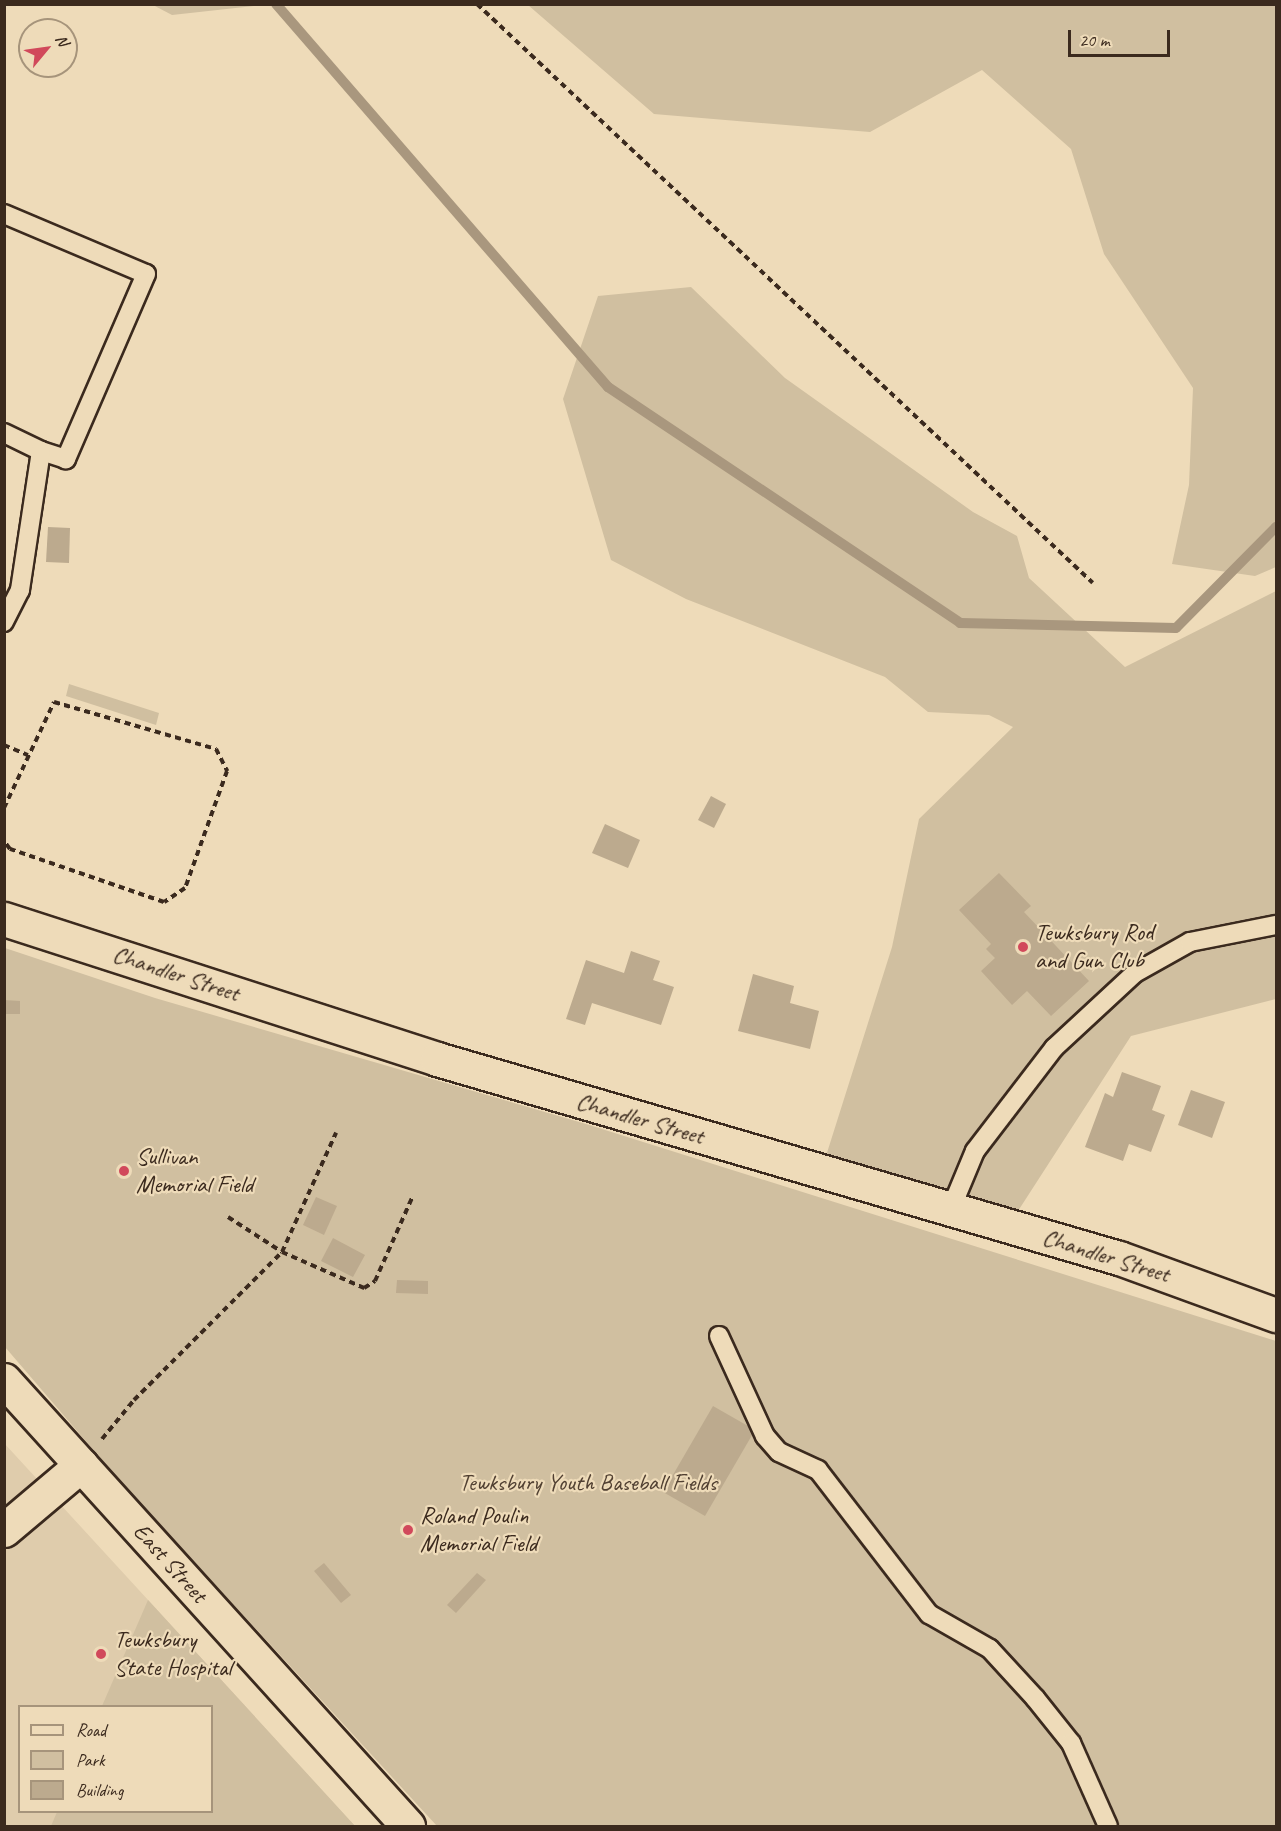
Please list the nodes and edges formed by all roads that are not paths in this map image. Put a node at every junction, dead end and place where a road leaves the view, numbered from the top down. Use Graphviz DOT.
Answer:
graph roads {
  1 [pos="4,214"];
  2 [pos="4,433"];
  3 [pos="41,451"];
  4 [pos="4,622"];
  5 [pos="4,919"];
  6 [pos="1276,925"];
  7 [pos="950,1211"];
  8 [pos="1276,1315"];
  9 [pos="719,1336"];
  10 [pos="4,1380"];
  11 [pos="81,1466"];
  12 [pos="4,1530"];
  13 [pos="408,1827"];
  14 [pos="1108,1827"];
  1 -- 3 [label="lane"];
  2 -- 3 [label="lane"];
  3 -- 4 [label="lane"];
  5 -- 7 [label="street, Chandler Street"];
  6 -- 7 [label="lane"];
  7 -- 8 [label="street, Chandler Street"];
  9 -- 14 [label="lane"];
  10 -- 11 [label="street, East Street"];
  11 -- 12 [label="street"];
  11 -- 13 [label="street, East Street"];
}
